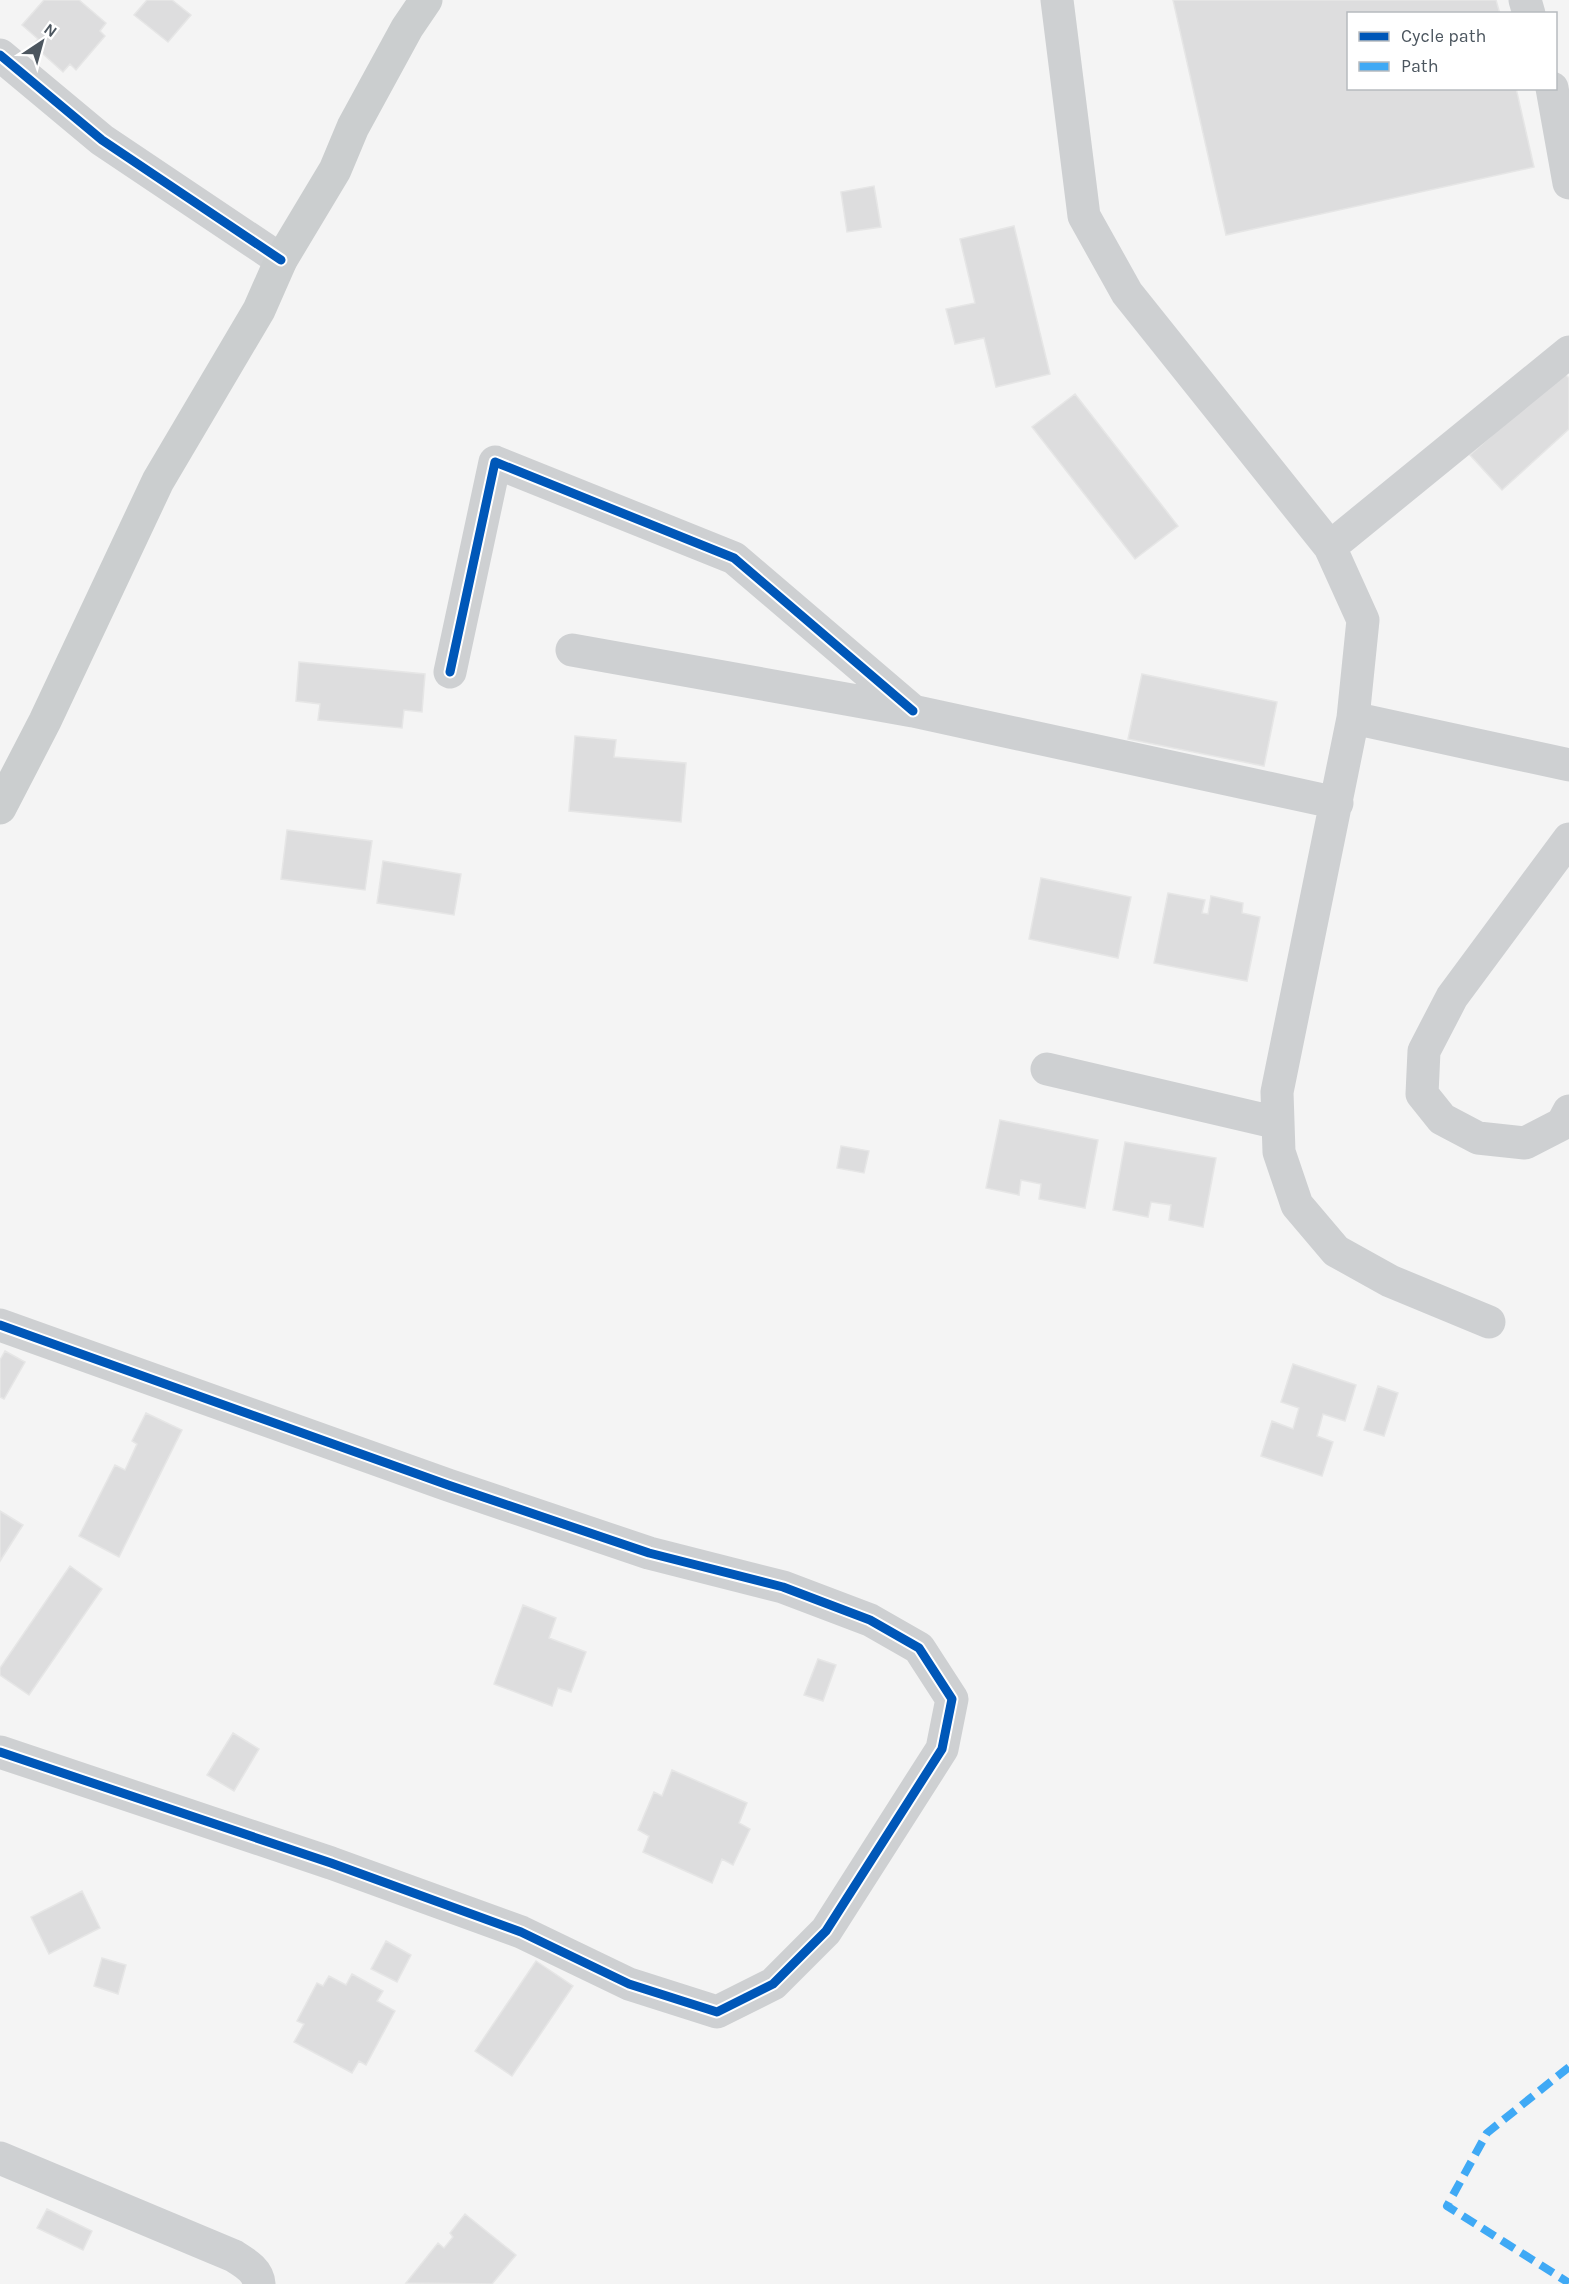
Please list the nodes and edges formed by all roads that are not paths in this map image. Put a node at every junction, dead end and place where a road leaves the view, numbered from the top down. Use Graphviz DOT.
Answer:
graph roads {
  1 [pos="426,0"];
  2 [pos="1057,0"];
  3 [pos="0,55"];
  4 [pos="1552,90"];
  5 [pos="1569,183"];
  6 [pos="281,260"];
  7 [pos="1569,352"];
  8 [pos="1330,547"];
  9 [pos="572,650"];
  10 [pos="450,672"];
  11 [pos="913,711"];
  12 [pos="1353,718"];
  13 [pos="1569,765"];
  14 [pos="1337,803"];
  15 [pos="0,808"];
  16 [pos="1569,839"];
  17 [pos="1047,1069"];
  18 [pos="1569,1111"];
  19 [pos="1278,1123"];
  20 [pos="1489,1322"];
  21 [pos="0,1325"];
  22 [pos="0,1752"];
  23 [pos="0,2158"];
  24 [pos="259,2284"];
  1 -- 6 [label="main road"];
  2 -- 8 [label="street"];
  3 -- 6 [label="street"];
  4 -- 5 [label="street"];
  6 -- 15 [label="main road"];
  7 -- 8 [label="street"];
  8 -- 12 [label="street"];
  9 -- 11 [label="street"];
  10 -- 11 [label="street"];
  11 -- 14 [label="street"];
  12 -- 13 [label="street"];
  12 -- 14 [label="street"];
  14 -- 19 [label="street"];
  16 -- 18 [label="street"];
  17 -- 19 [label="street"];
  19 -- 20 [label="street"];
  21 -- 22 [label="street"];
  23 -- 24 [label="street"];
}
